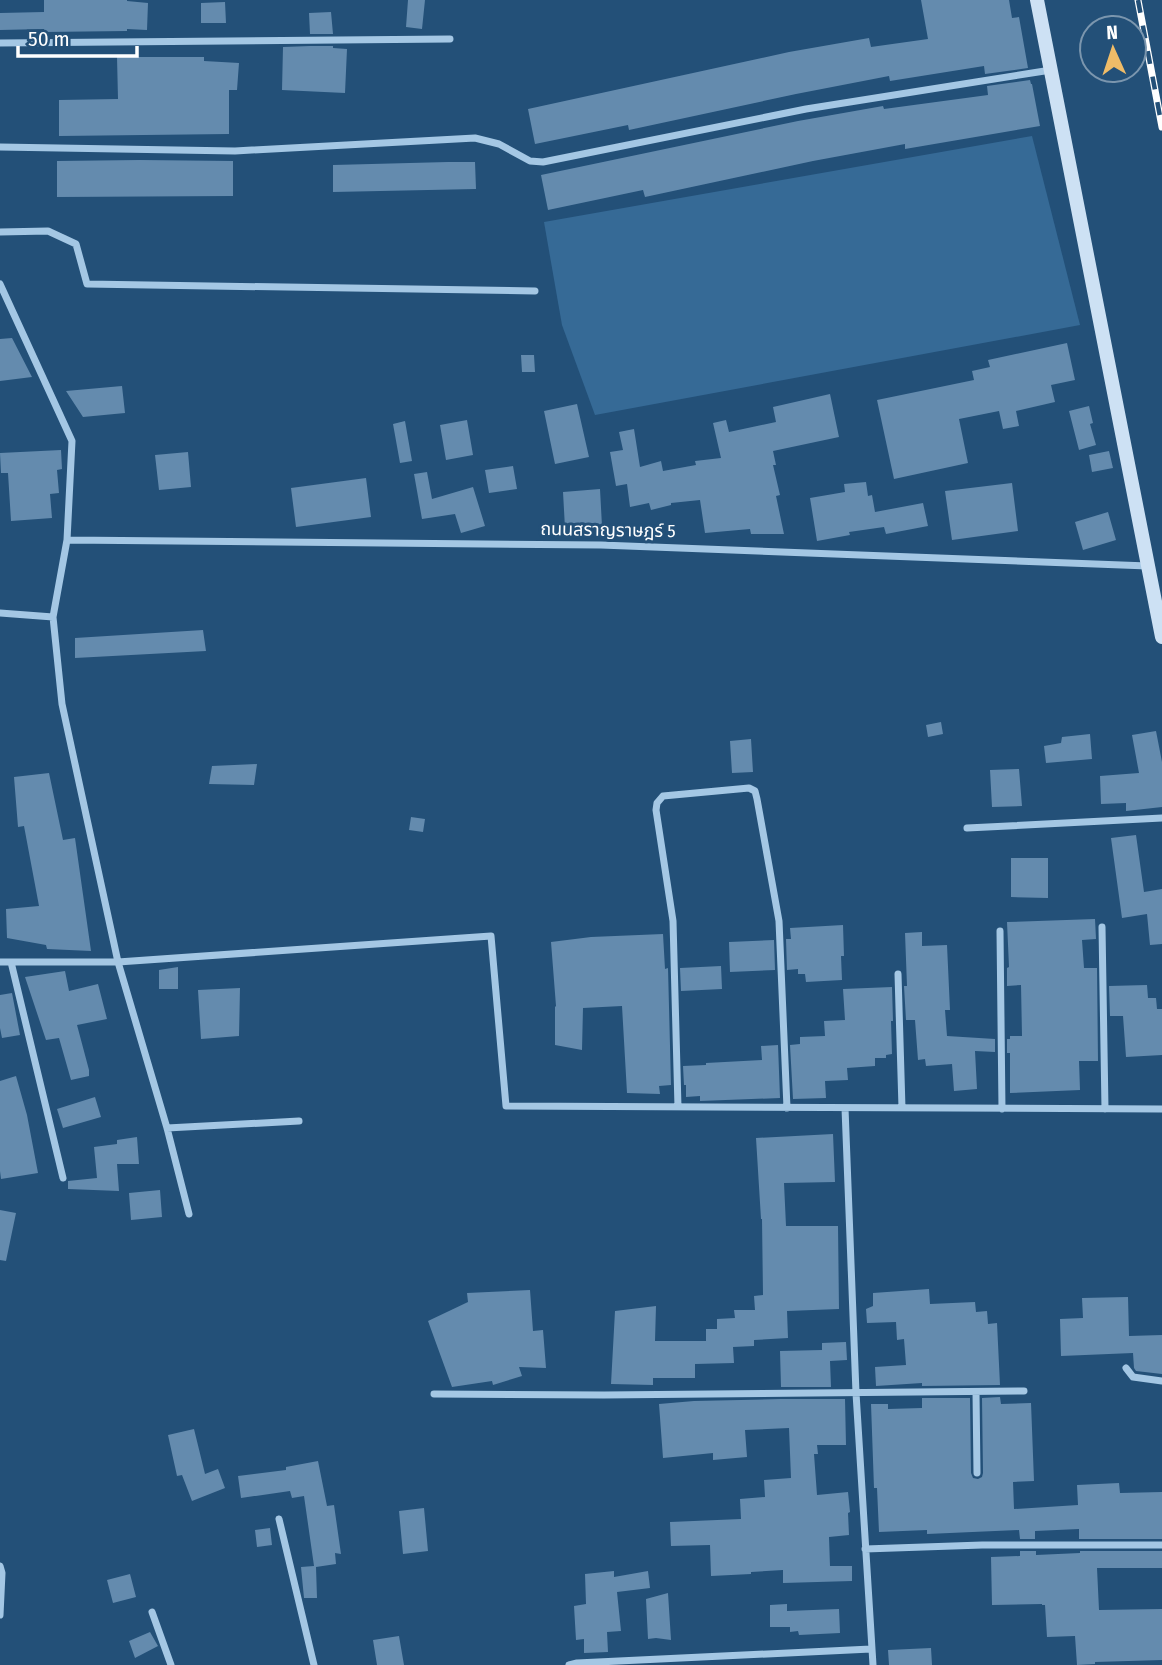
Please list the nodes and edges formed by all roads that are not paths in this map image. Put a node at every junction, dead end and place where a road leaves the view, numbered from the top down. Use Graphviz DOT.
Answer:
graph roads {
  1 [pos="1037,0"];
  2 [pos="450,39"];
  3 [pos="0,43"];
  4 [pos="1051,70"];
  5 [pos="0,147"];
  6 [pos="0,232"];
  7 [pos="0,284"];
  8 [pos="535,291"];
  9 [pos="67,540"];
  10 [pos="1148,566"];
  11 [pos="0,613"];
  12 [pos="53,617"];
  13 [pos="1162,637"];
  14 [pos="1162,818"];
  15 [pos="967,828"];
  16 [pos="1102,927"];
  17 [pos="1000,931"];
  18 [pos="0,962"];
  19 [pos="11,962"];
  20 [pos="118,962"];
  21 [pos="898,974"];
  22 [pos="678,1107"];
  23 [pos="787,1108"];
  24 [pos="845,1108"];
  25 [pos="902,1108"];
  26 [pos="1002,1108"];
  27 [pos="1105,1109"];
  28 [pos="1162,1109"];
  29 [pos="299,1121"];
  30 [pos="167,1128"];
  31 [pos="63,1178"];
  32 [pos="189,1214"];
  33 [pos="1126,1368"];
  34 [pos="1162,1381"];
  35 [pos="1024,1391"];
  36 [pos="976,1392"];
  37 [pos="856,1393"];
  38 [pos="435,1394"];
  39 [pos="977,1473"];
  40 [pos="279,1519"];
  41 [pos="1162,1545"];
  42 [pos="865,1549"];
  43 [pos="0,1566"];
  44 [pos="152,1612"];
  45 [pos="0,1615"];
  46 [pos="871,1649"];
  47 [pos="171,1665"];
  48 [pos="314,1665"];
  49 [pos="569,1665"];
  50 [pos="873,1665"];
  1 -- 4 [label="street"];
  2 -- 3 [label="street"];
  4 -- 5 [label="street"];
  4 -- 10 [label="street"];
  6 -- 8 [label="street"];
  7 -- 9 [label="street"];
  9 -- 10 [label="street, ถนนสราญราษฎร์ 5"];
  9 -- 12 [label="street"];
  10 -- 13 [label="street"];
  11 -- 12 [label="street"];
  12 -- 20 [label="street"];
  14 -- 15 [label="street"];
  16 -- 27 [label="street"];
  17 -- 26 [label="street"];
  18 -- 19 [label="street"];
  19 -- 20 [label="street"];
  19 -- 31 [label="street"];
  20 -- 22 [label="street"];
  20 -- 30 [label="street"];
  21 -- 25 [label="street"];
  22 -- 23 [label="street"];
  22 -- 23 [label="street"];
  23 -- 24 [label="street"];
  24 -- 25 [label="street"];
  24 -- 37 [label="street"];
  25 -- 26 [label="street"];
  26 -- 27 [label="street"];
  27 -- 28 [label="street"];
  29 -- 30 [label="street"];
  30 -- 32 [label="street"];
  33 -- 34 [label="street"];
  35 -- 36 [label="street"];
  36 -- 37 [label="street"];
  36 -- 39 [label="street"];
  37 -- 38 [label="street"];
  37 -- 42 [label="street"];
  40 -- 48 [label="street"];
  41 -- 42 [label="street"];
  42 -- 46 [label="street"];
  43 -- 45 [label="street"];
  44 -- 47 [label="street"];
  46 -- 49 [label="street"];
  46 -- 50 [label="street"];
}
